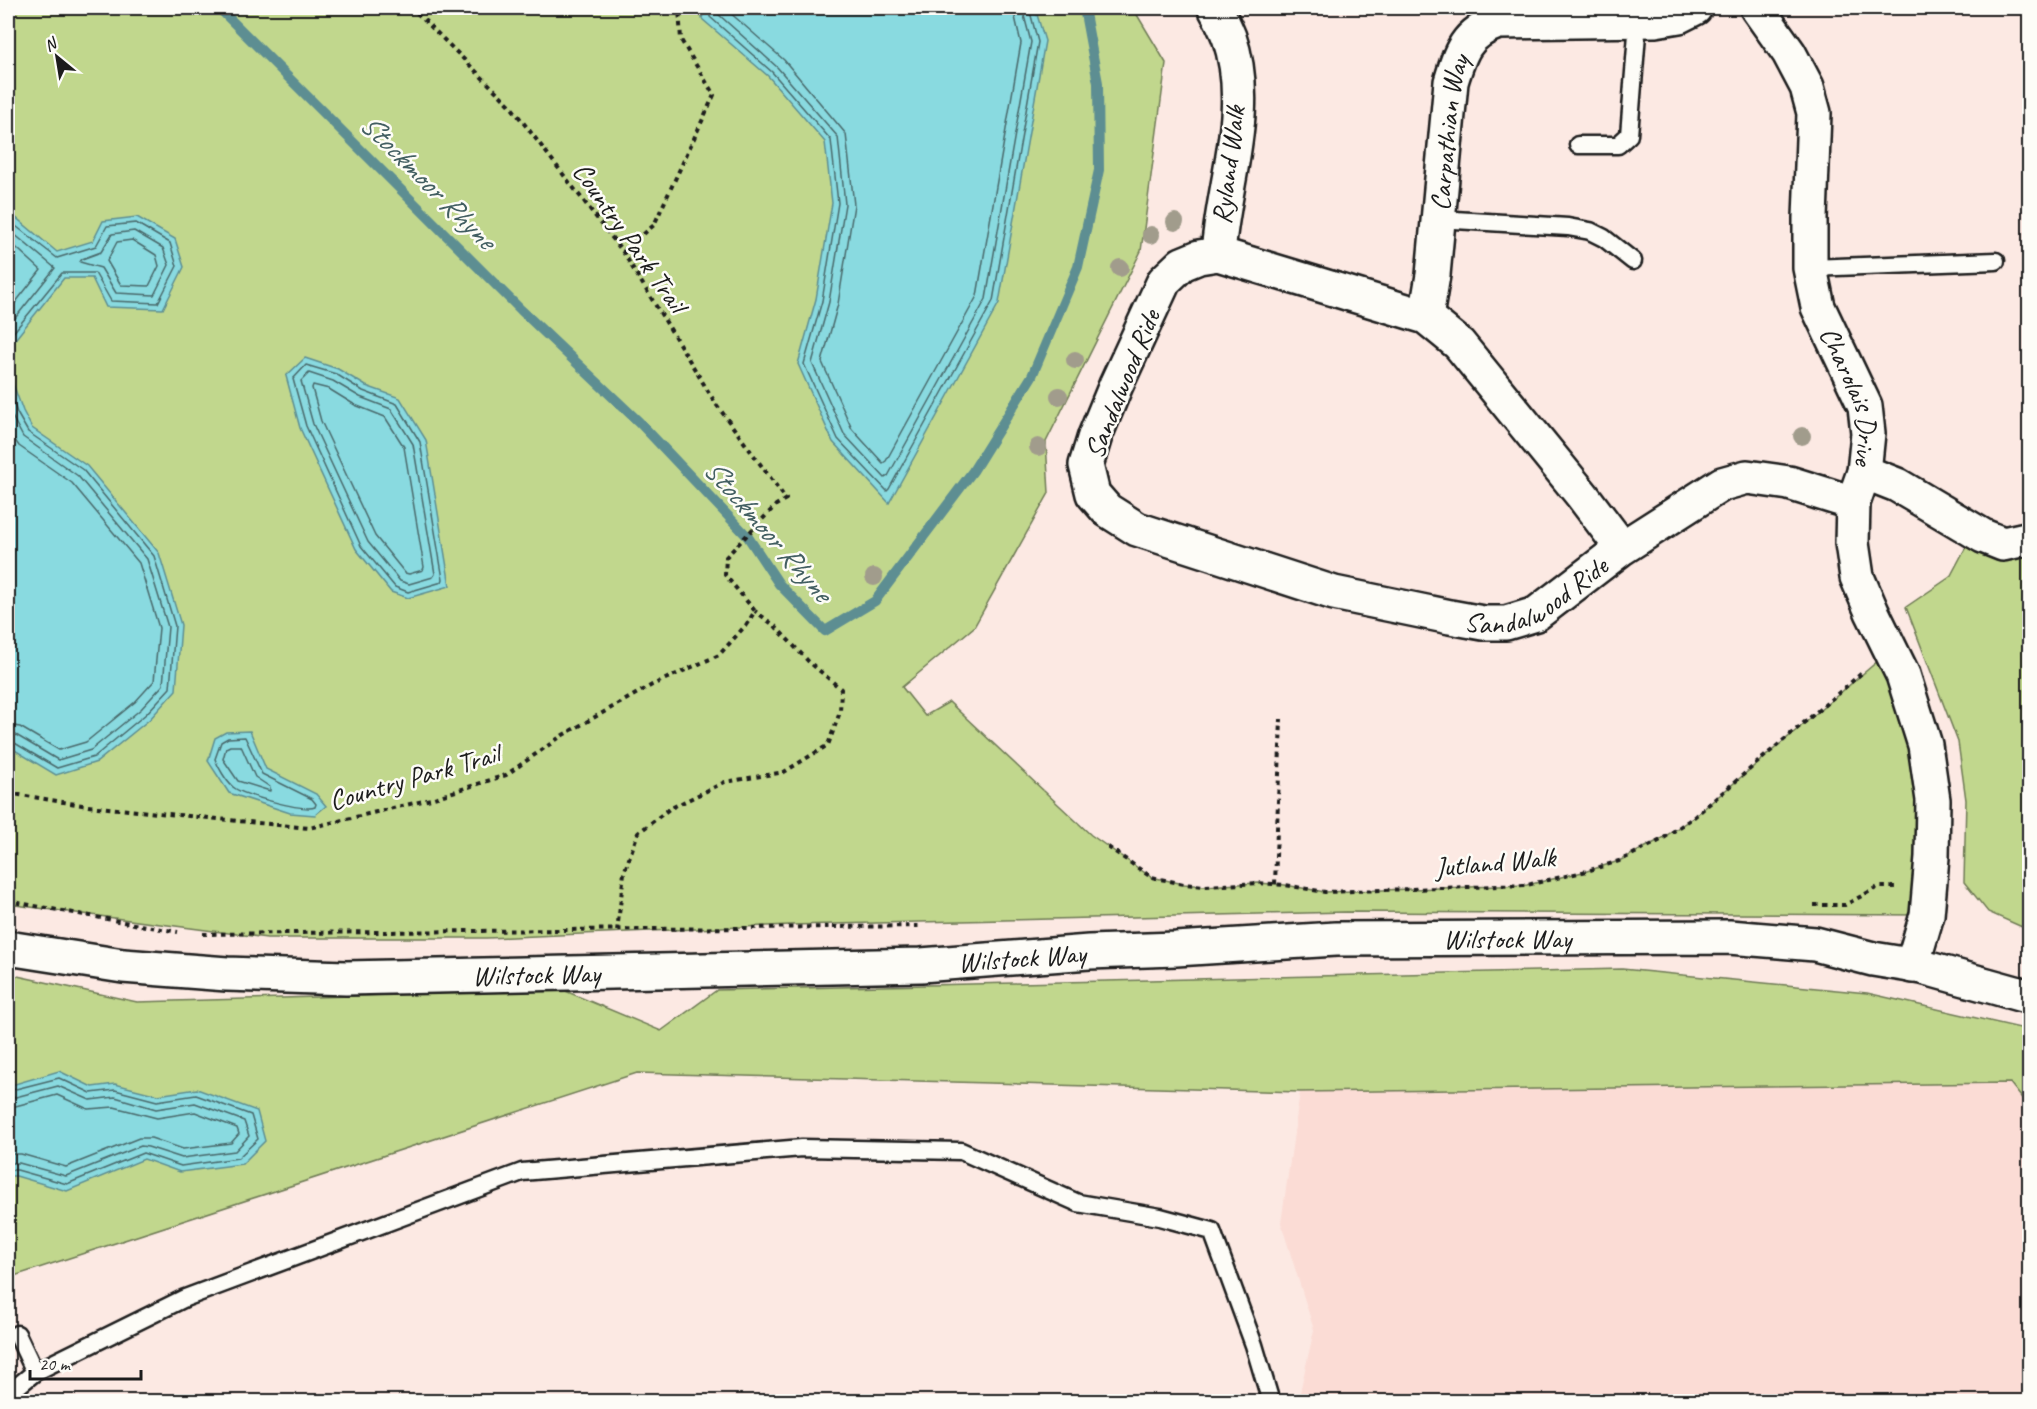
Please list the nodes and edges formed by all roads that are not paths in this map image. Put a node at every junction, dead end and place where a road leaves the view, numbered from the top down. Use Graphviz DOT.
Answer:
graph roads {
  1 [pos="1215,8"];
  2 [pos="1695,8"];
  3 [pos="1762,9"];
  4 [pos="1638,21"];
  5 [pos="1578,145"];
  6 [pos="1438,219"];
  7 [pos="1218,254"];
  8 [pos="1634,261"];
  9 [pos="1996,261"];
  10 [pos="1810,268"];
  11 [pos="1426,317"];
  12 [pos="1864,472"];
  13 [pos="1852,503"];
  14 [pos="2030,538"];
  15 [pos="1622,548"];
  16 [pos="8,948"];
  17 [pos="1912,966"];
  18 [pos="2030,996"];
  19 [pos="17,1334"];
  20 [pos="35,1372"];
  21 [pos="8,1394"];
  22 [pos="1271,1401"];
  1 -- 7 [label="street, Ryland Walk"];
  2 -- 4 [label="street, Carpathian Way"];
  3 -- 10 [label="street, Charolais Drive"];
  4 -- 5 [label="lane"];
  4 -- 6 [label="street, Carpathian Way"];
  6 -- 8 [label="lane"];
  6 -- 11 [label="street, Carpathian Way"];
  7 -- 11 [label="street, Sandalwood Ride"];
  7 -- 15 [label="street, Sandalwood Ride"];
  9 -- 10 [label="lane"];
  10 -- 12 [label="street, Charolais Drive"];
  11 -- 15 [label="street, Sandalwood Ride"];
  12 -- 13 [label="street, Charolais Drive"];
  12 -- 14 [label="street"];
  13 -- 15 [label="street, Sandalwood Ride"];
  13 -- 17 [label="street, Charolais Drive"];
  16 -- 17 [label="street, Wilstock Way"];
  17 -- 18 [label="street, Wilstock Way"];
  19 -- 20 [label="lane"];
  20 -- 21 [label="lane"];
  20 -- 22 [label="lane"];
}
